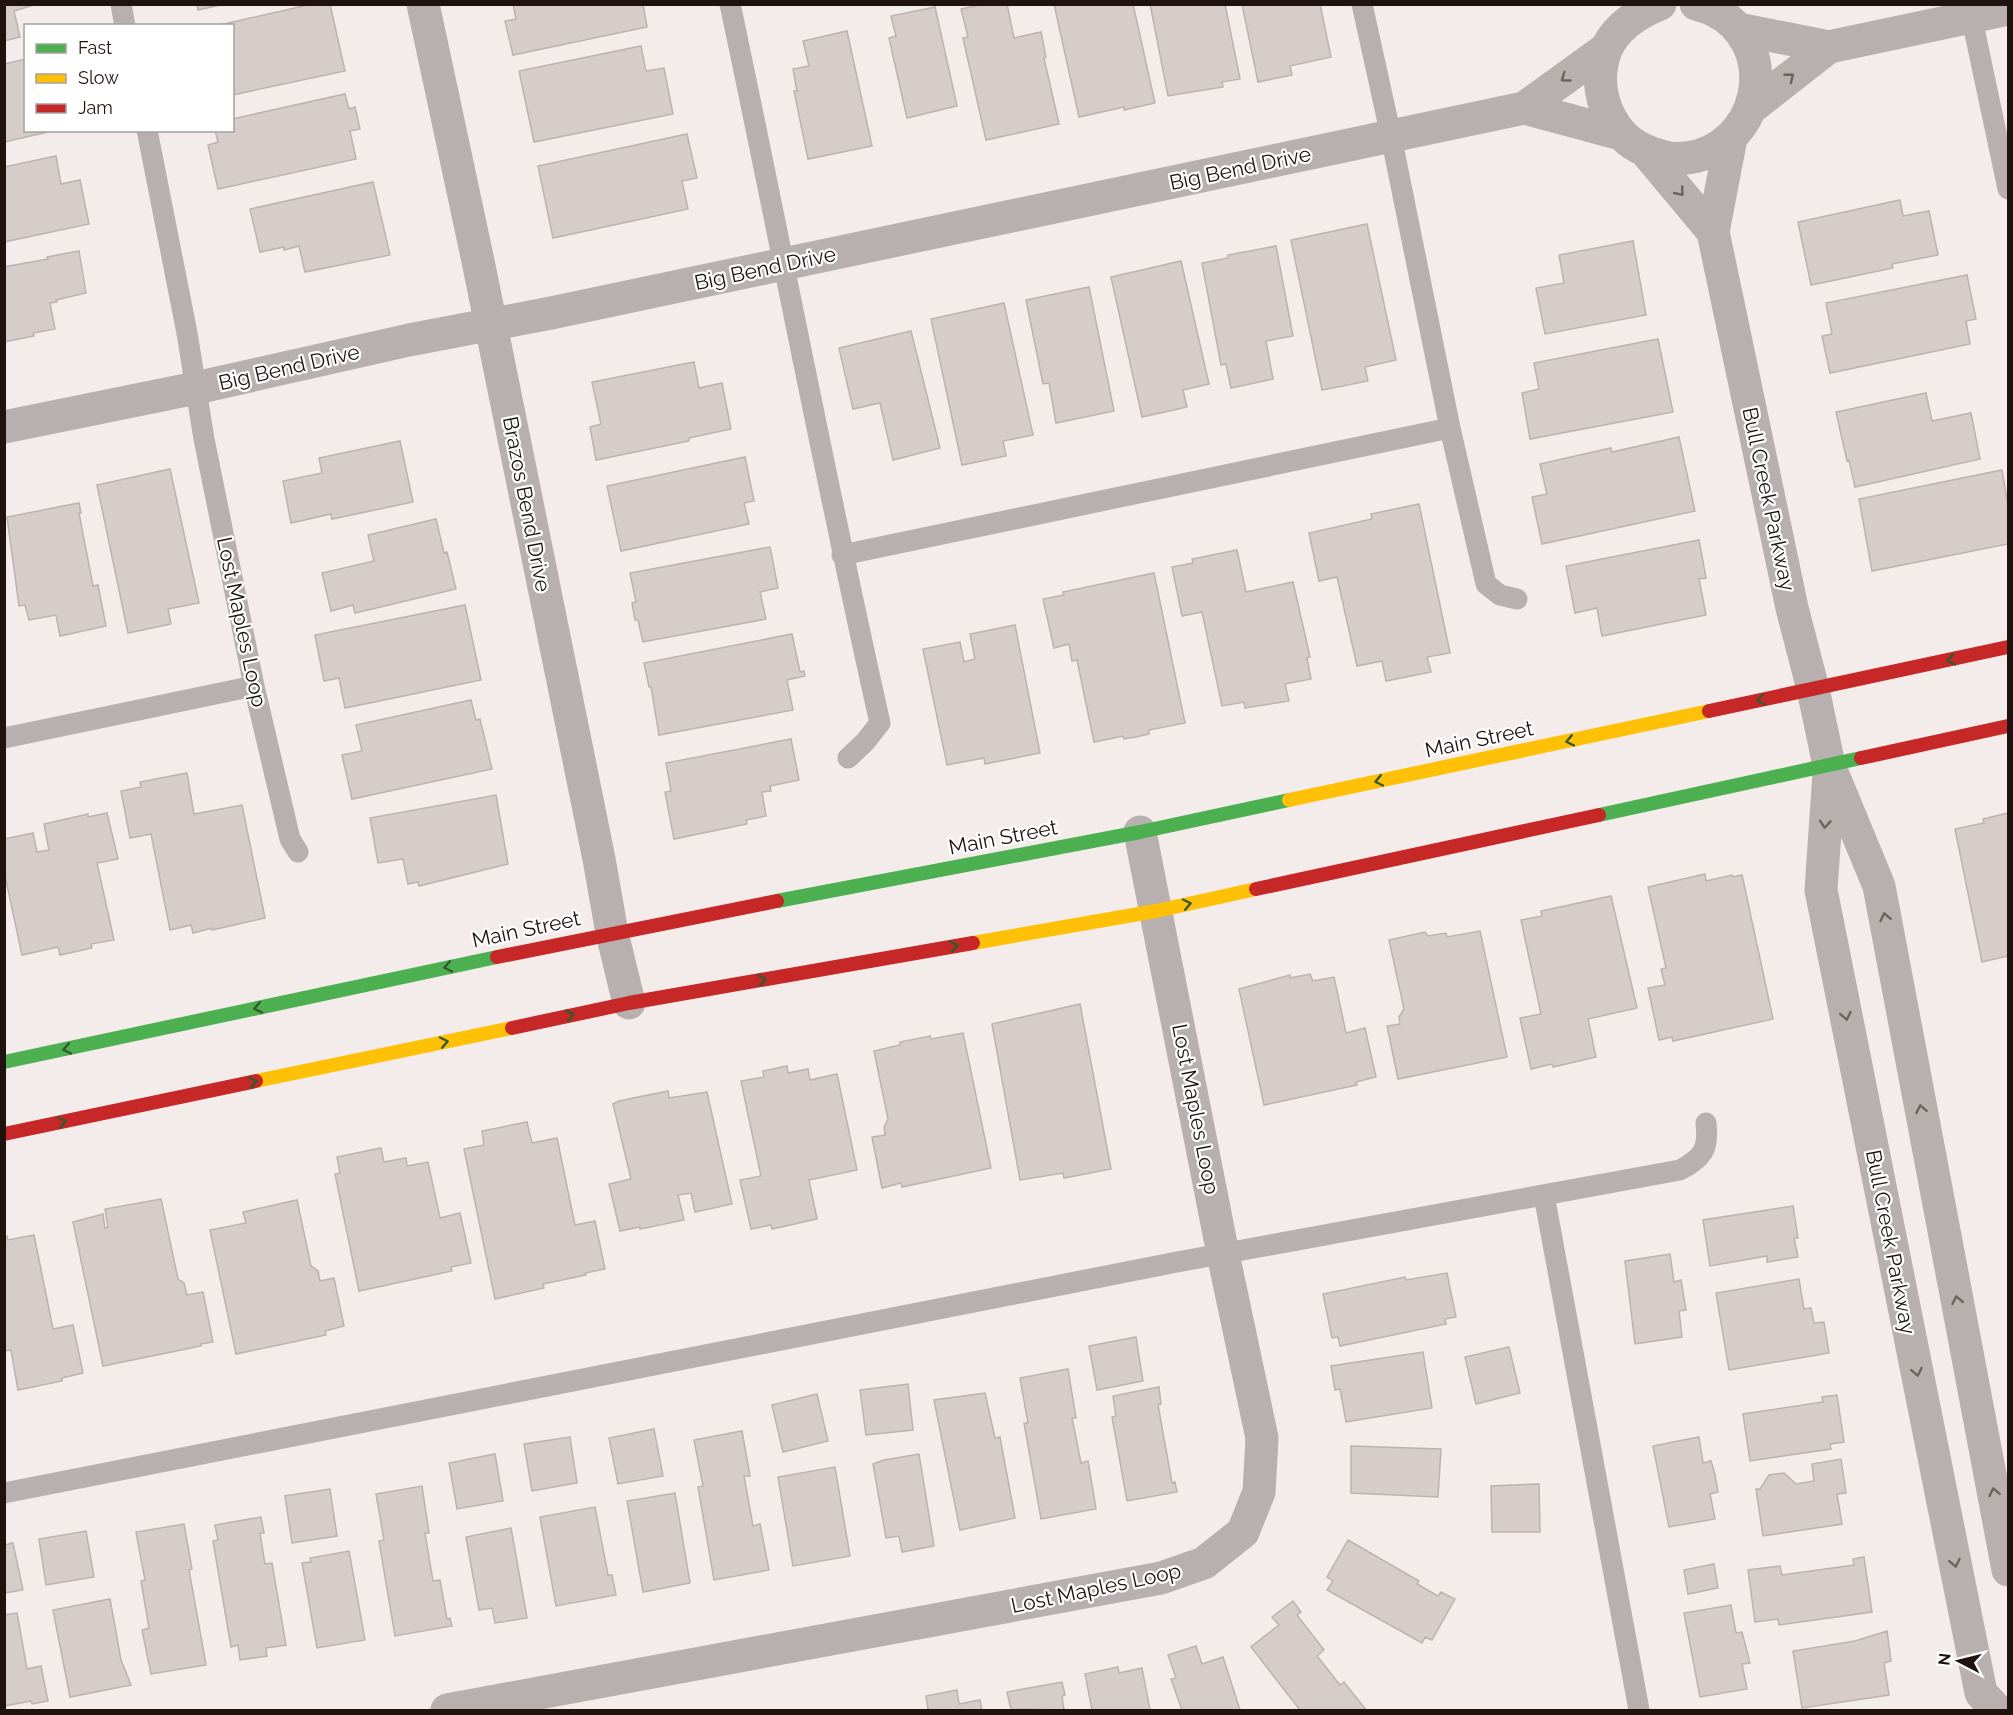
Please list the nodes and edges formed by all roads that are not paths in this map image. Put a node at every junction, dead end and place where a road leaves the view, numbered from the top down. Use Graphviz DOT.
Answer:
graph roads {
  1 [pos="121,4"];
  2 [pos="423,4"];
  3 [pos="730,4"];
  4 [pos="1362,4"];
  5 [pos="1660,4"];
  6 [pos="2008,9"];
  7 [pos="1970,11"];
  8 [pos="1714,12"];
  9 [pos="125,24"];
  10 [pos="1617,27"];
  11 [pos="1829,47"];
  12 [pos="1524,108"];
  13 [pos="1751,108"];
  14 [pos="147,132"];
  15 [pos="1621,135"];
  16 [pos="1392,136"];
  17 [pos="1731,138"];
  18 [pos="1647,153"];
  19 [pos="2008,189"];
  20 [pos="1713,232"];
  21 [pos="783,265"];
  22 [pos="491,326"];
  23 [pos="196,388"];
  24 [pos="4,426"];
  25 [pos="1450,428"];
  26 [pos="842,555"];
  27 [pos="1517,599"];
  28 [pos="2008,647"];
  29 [pos="254,686"];
  30 [pos="1813,689"];
  31 [pos="2008,726"];
  32 [pos="4,738"];
  33 [pos="848,758"];
  34 [pos="1829,765"];
  35 [pos="1140,832"];
  36 [pos="298,852"];
  37 [pos="1156,911"];
  38 [pos="612,933"];
  39 [pos="629,1003"];
  40 [pos="4,1062"];
  41 [pos="1706,1124"];
  42 [pos="4,1134"];
  43 [pos="1544,1195"];
  44 [pos="1224,1254"];
  45 [pos="4,1493"];
  46 [pos="2008,1570"];
  47 [pos="447,1710"];
  48 [pos="1639,1710"];
  49 [pos="1997,1710"];
  1 -- 9 [label="lane"];
  2 -- 22 [label="street, Brazos Bend Drive"];
  3 -- 21 [label="lane"];
  4 -- 16 [label="lane"];
  5 -- 10 [label="street, Big Bend Drive"];
  6 -- 7 [label="street"];
  7 -- 11 [label="street"];
  7 -- 19 [label="lane"];
  8 -- 11 [label="street"];
  8 -- 13 [label="street"];
  10 -- 12 [label="street, Big Bend Drive, one-way"];
  10 -- 15 [label="street"];
  13 -- 11 [label="street, one-way"];
  12 -- 15 [label="street, Big Bend Drive"];
  12 -- 16 [label="street, Big Bend Drive"];
  13 -- 17 [label="street"];
  14 -- 23 [label="lane, Lost Maples Loop"];
  15 -- 18 [label="street"];
  16 -- 21 [label="street, Big Bend Drive"];
  16 -- 25 [label="lane"];
  17 -- 18 [label="street"];
  17 -- 20 [label="street, Bull Creek Parkway"];
  18 -- 20 [label="street, Bull Creek Parkway, one-way"];
  20 -- 30 [label="street, Bull Creek Parkway"];
  21 -- 22 [label="street, Big Bend Drive"];
  21 -- 26 [label="lane"];
  22 -- 23 [label="street, Big Bend Drive"];
  22 -- 38 [label="street, Brazos Bend Drive"];
  23 -- 24 [label="street, Big Bend Drive"];
  23 -- 29 [label="lane, Lost Maples Loop"];
  25 -- 26 [label="lane"];
  25 -- 27 [label="lane"];
  26 -- 33 [label="lane"];
  28 -- 30 [label="street, Main Street, one-way"];
  29 -- 32 [label="lane"];
  29 -- 36 [label="lane, Lost Maples Loop"];
  30 -- 34 [label="street, Bull Creek Parkway"];
  30 -- 35 [label="street, Main Street, one-way"];
  31 -- 34 [label="street"];
  37 -- 34 [label="street, one-way"];
  46 -- 34 [label="street, Bull Creek Parkway, one-way"];
  34 -- 49 [label="street, Bull Creek Parkway, one-way"];
  35 -- 37 [label="street, Lost Maples Loop"];
  35 -- 38 [label="street, Main Street"];
  39 -- 37 [label="street, one-way"];
  37 -- 44 [label="street, Lost Maples Loop"];
  38 -- 39 [label="street, Brazos Bend Drive"];
  38 -- 40 [label="street, Main Street, one-way"];
  42 -- 39 [label="street, one-way"];
  41 -- 43 [label="lane"];
  43 -- 44 [label="lane"];
  43 -- 48 [label="lane"];
  44 -- 45 [label="lane"];
  44 -- 47 [label="street, Lost Maples Loop"];
}
